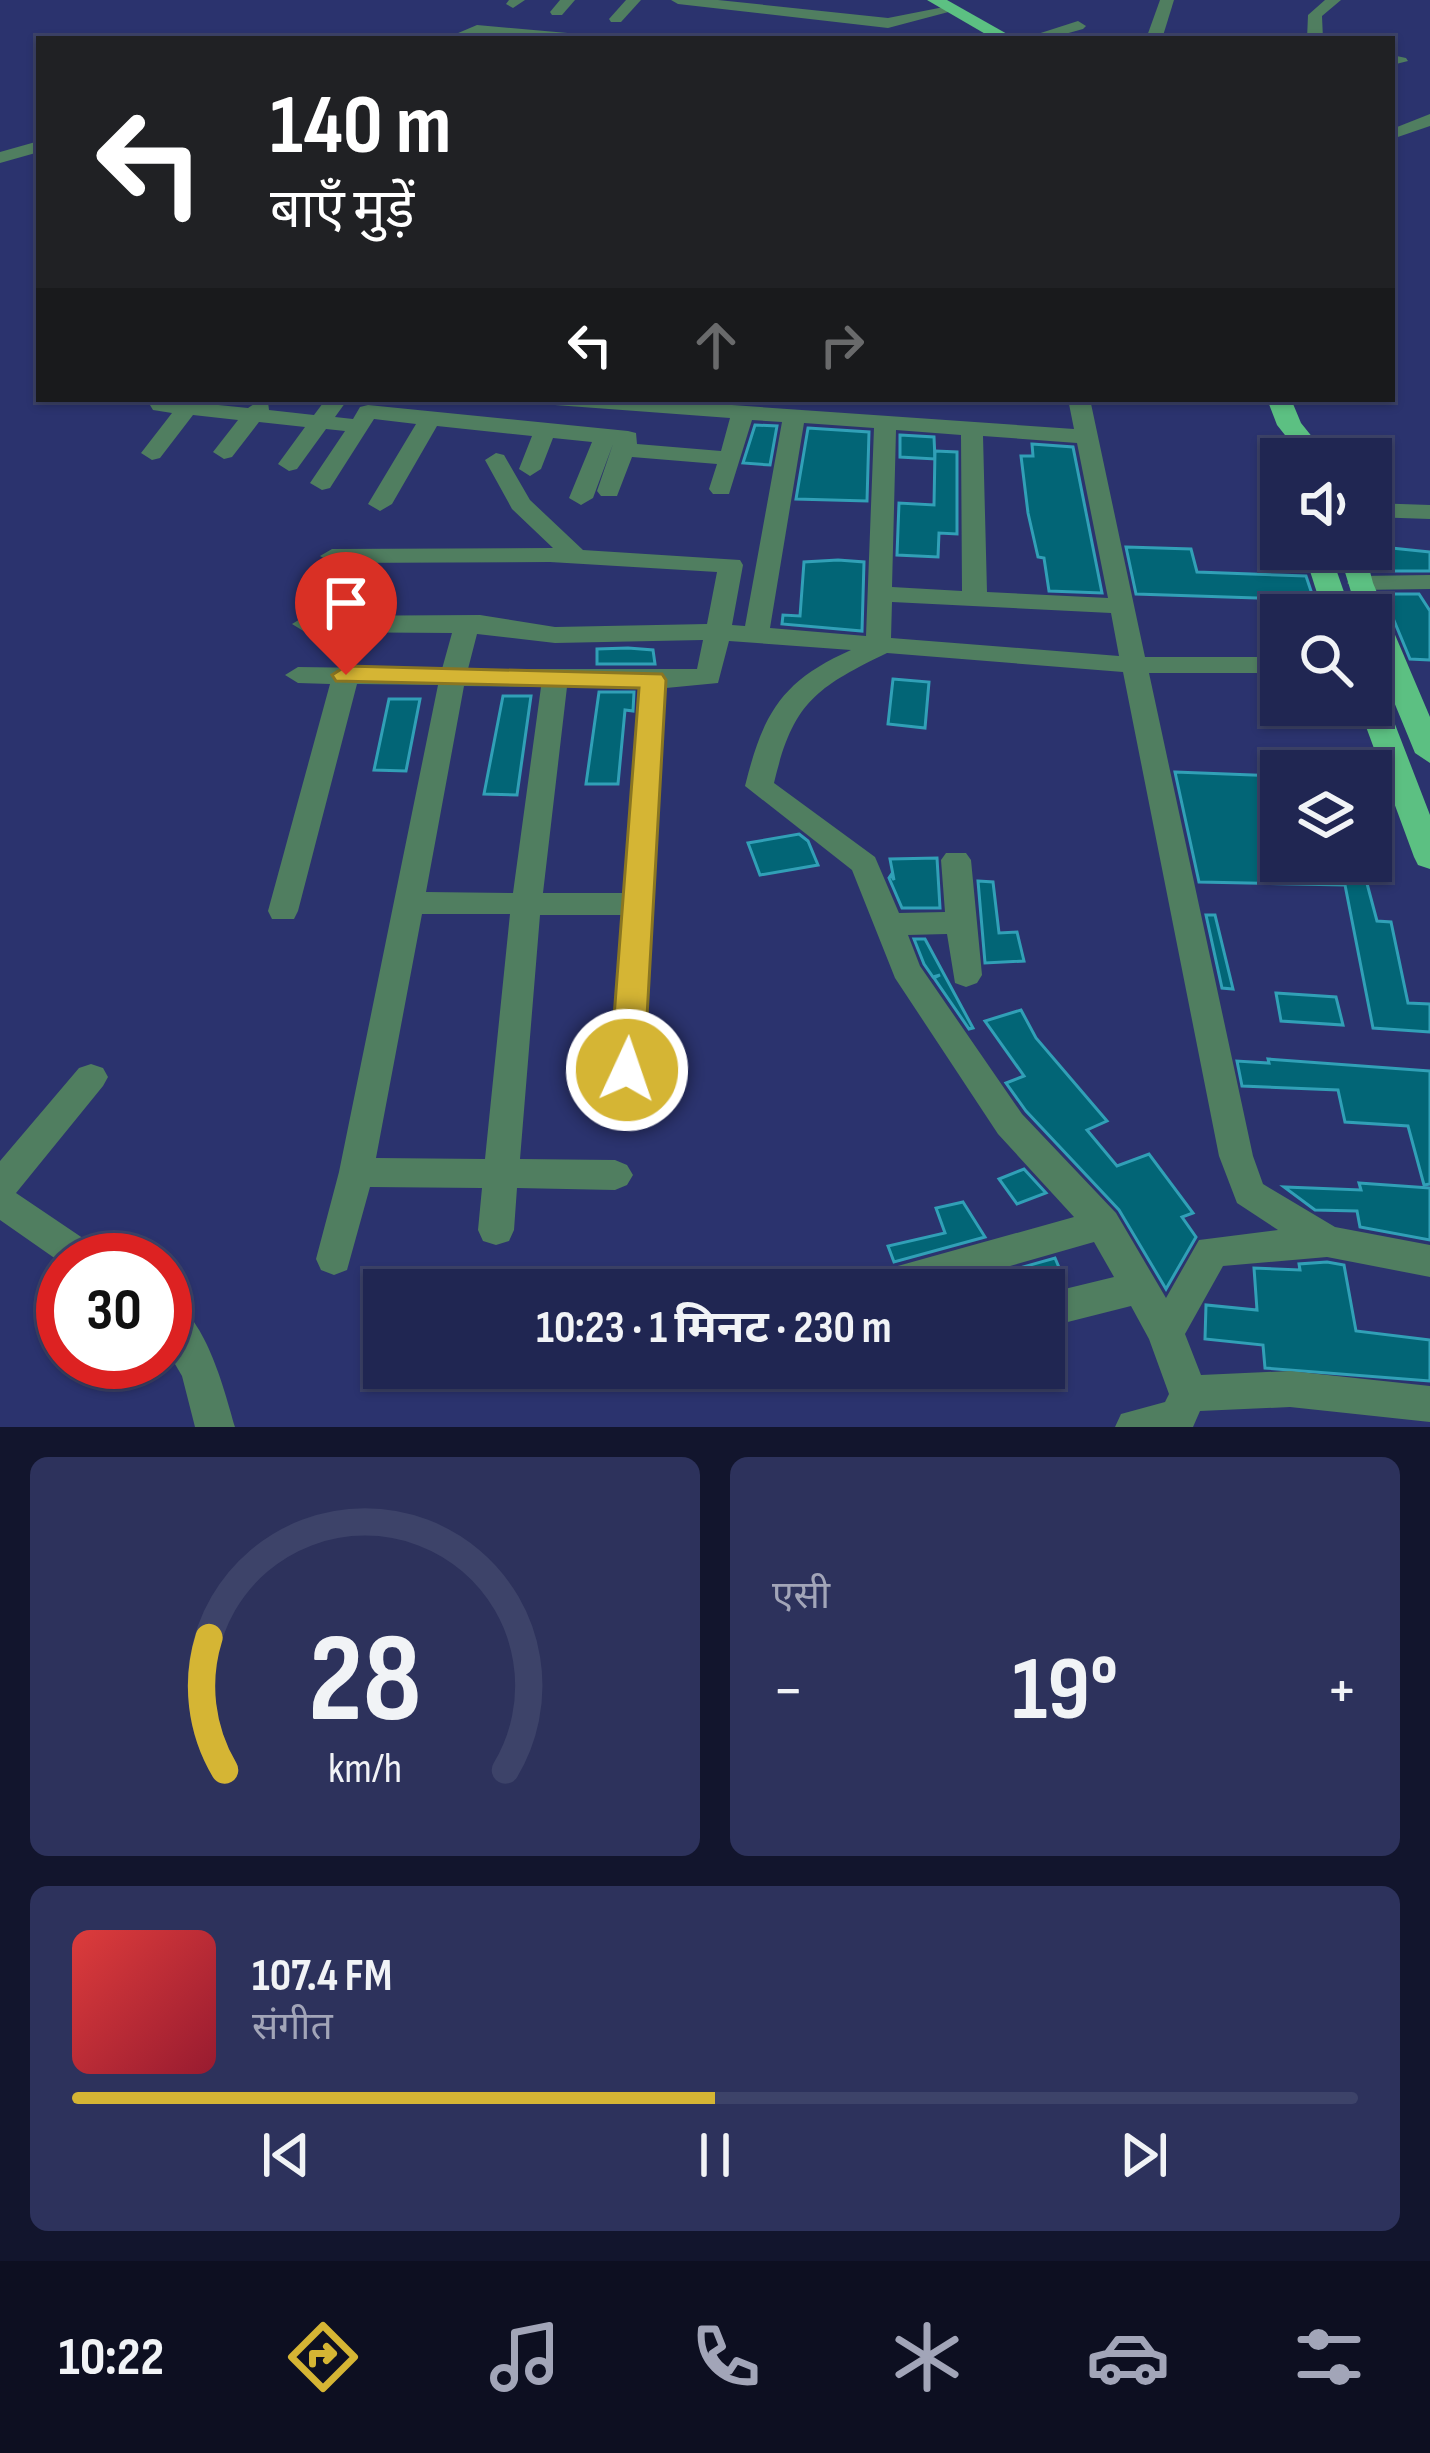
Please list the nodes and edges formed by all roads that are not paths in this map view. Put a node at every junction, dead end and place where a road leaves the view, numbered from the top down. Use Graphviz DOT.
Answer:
graph roads {
  1 [pos="634,0"];
  2 [pos="678,0"];
  3 [pos="1167,0"];
  4 [pos="1334,0"];
  5 [pos="721,3"];
  6 [pos="942,5"];
  7 [pos="616,19"];
  8 [pos="1078,26"];
  9 [pos="460,36"];
  10 [pos="545,36"];
  11 [pos="1000,36"];
  12 [pos="1041,36"];
  13 [pos="1155,36"];
  14 [pos="1315,36"];
  15 [pos="1430,119"];
  16 [pos="1395,133"];
  17 [pos="36,147"];
  18 [pos="0,158"];
  19 [pos="335,402"];
  20 [pos="605,402"];
  21 [pos="1080,402"];
  22 [pos="1280,402"];
  23 [pos="676,404"];
  24 [pos="161,405"];
  25 [pos="641,406"];
  26 [pos="260,407"];
  27 [pos="187,408"];
  28 [pos="788,410"];
  29 [pos="743,412"];
  30 [pos="430,419"];
  31 [pos="320,422"];
  32 [pos="884,422"];
  33 [pos="1289,425"];
  34 [pos="359,426"];
  35 [pos="971,429"];
  36 [pos="544,432"];
  37 [pos="1088,437"];
  38 [pos="1288,438"];
  39 [pos="1300,438"];
  40 [pos="619,442"];
  41 [pos="224,452"];
  42 [pos="152,453"];
  43 [pos="730,458"];
  44 [pos="496,460"];
  45 [pos="289,464"];
  46 [pos="530,469"];
  47 [pos="322,483"];
  48 [pos="721,489"];
  49 [pos="609,491"];
  50 [pos="580,498"];
  51 [pos="380,504"];
  52 [pos="1392,511"];
  53 [pos="1430,512"];
  54 [pos="332,556"];
  55 [pos="576,556"];
  56 [pos="1356,570"];
  57 [pos="1430,582"];
  58 [pos="1359,583"];
  59 [pos="878,594"];
  60 [pos="975,598"];
  61 [pos="1124,606"];
  62 [pos="305,624"];
  63 [pos="377,624"];
  64 [pos="467,625"];
  65 [pos="719,632"];
  66 [pos="756,636"];
  67 [pos="878,648"];
  68 [pos="1132,665"];
  69 [pos="1260,665"];
  70 [pos="298,675"];
  71 [pos="355,675"];
  72 [pos="453,676"];
  73 [pos="555,678"];
  74 [pos="653,680"];
  75 [pos="1380,726"];
  76 [pos="1430,753"];
  77 [pos="1430,857"];
  78 [pos="956,860"];
  79 [pos="406,903"];
  80 [pos="636,904"];
  81 [pos="526,905"];
  82 [pos="283,911"];
  83 [pos="963,922"];
  84 [pos="889,926"];
  85 [pos="966,975"];
  86 [pos="627,1070"];
  87 [pos="91,1077"];
  88 [pos="356,1172"];
  89 [pos="503,1174"];
  90 [pos="615,1175"];
  91 [pos="0,1186"];
  92 [pos="0,1201"];
  93 [pos="1102,1224"];
  94 [pos="496,1230"];
  95 [pos="47,1233"];
  96 [pos="1327,1241"];
  97 [pos="334,1259"];
  98 [pos="1430,1261"];
  99 [pos="943,1269"];
  100 [pos="1141,1287"];
  101 [pos="1065,1306"];
  102 [pos="1166,1333"];
  103 [pos="192,1357"];
  104 [pos="1188,1394"];
  105 [pos="1430,1405"];
  106 [pos="215,1427"];
  107 [pos="1135,1427"];
  108 [pos="1387,1427"];
  1 -- 7 [label="street"];
  2 -- 5 [label="street"];
  3 -- 13 [label="street"];
  4 -- 14 [label="street"];
  5 -- 6 [label="street"];
  6 -- 11 [label="main road"];
  8 -- 12 [label="street"];
  9 -- 10 [label="street"];
  15 -- 16 [label="street"];
  17 -- 18 [label="street"];
  19 -- 31 [label="street"];
  20 -- 25 [label="street"];
  21 -- 37 [label="street"];
  22 -- 33 [label="main road"];
  23 -- 25 [label="street"];
  23 -- 29 [label="street"];
  24 -- 27 [label="street"];
  25 -- 40 [label="street"];
  26 -- 27 [label="street"];
  26 -- 31 [label="street"];
  26 -- 41 [label="street"];
  27 -- 42 [label="street"];
  28 -- 29 [label="street"];
  28 -- 32 [label="street"];
  28 -- 66 [label="street"];
  29 -- 43 [label="street"];
  30 -- 34 [label="street"];
  30 -- 36 [label="street"];
  30 -- 51 [label="street"];
  31 -- 34 [label="street"];
  31 -- 45 [label="street"];
  32 -- 35 [label="street"];
  32 -- 59 [label="street"];
  33 -- 38 [label="main road"];
  33 -- 39 [label="main road"];
  34 -- 47 [label="street"];
  35 -- 37 [label="street"];
  35 -- 60 [label="street"];
  36 -- 40 [label="street"];
  36 -- 46 [label="street"];
  37 -- 61 [label="street"];
  40 -- 43 [label="street"];
  40 -- 49 [label="street"];
  40 -- 50 [label="street"];
  43 -- 48 [label="street"];
  44 -- 55 [label="street"];
  52 -- 53 [label="street"];
  54 -- 55 [label="street"];
  55 -- 65 [label="street"];
  56 -- 58 [label="main road"];
  57 -- 58 [label="street"];
  58 -- 76 [label="main road"];
  59 -- 60 [label="street"];
  59 -- 67 [label="street"];
  60 -- 61 [label="street"];
  61 -- 68 [label="street"];
  62 -- 63 [label="street"];
  63 -- 64 [label="street"];
  63 -- 71 [label="street"];
  64 -- 65 [label="street"];
  64 -- 72 [label="street"];
  65 -- 66 [label="street"];
  65 -- 74 [label="street"];
  66 -- 67 [label="street"];
  67 -- 68 [label="street"];
  67 -- 84 [label="street"];
  68 -- 69 [label="street"];
  68 -- 96 [label="street"];
  70 -- 71 [label="street"];
  71 -- 72 [label="street"];
  71 -- 82 [label="street"];
  72 -- 73 [label="street"];
  72 -- 79 [label="street"];
  73 -- 74 [label="street"];
  73 -- 81 [label="street"];
  74 -- 80 [label="street"];
  75 -- 77 [label="main road"];
  78 -- 83 [label="street"];
  79 -- 81 [label="street"];
  79 -- 88 [label="street"];
  80 -- 81 [label="street"];
  80 -- 86 [label="street"];
  81 -- 89 [label="street"];
  83 -- 84 [label="street"];
  83 -- 85 [label="street"];
  84 -- 93 [label="street"];
  87 -- 91 [label="street"];
  88 -- 89 [label="street"];
  88 -- 97 [label="street"];
  89 -- 90 [label="street"];
  89 -- 94 [label="street"];
  92 -- 95 [label="street"];
  93 -- 99 [label="street"];
  93 -- 100 [label="street"];
  96 -- 98 [label="street"];
  96 -- 102 [label="street"];
  100 -- 101 [label="street"];
  100 -- 102 [label="street"];
  102 -- 104 [label="street"];
  103 -- 106 [label="street"];
  104 -- 105 [label="street"];
  104 -- 107 [label="street"];
  105 -- 108 [label="street"];
}
